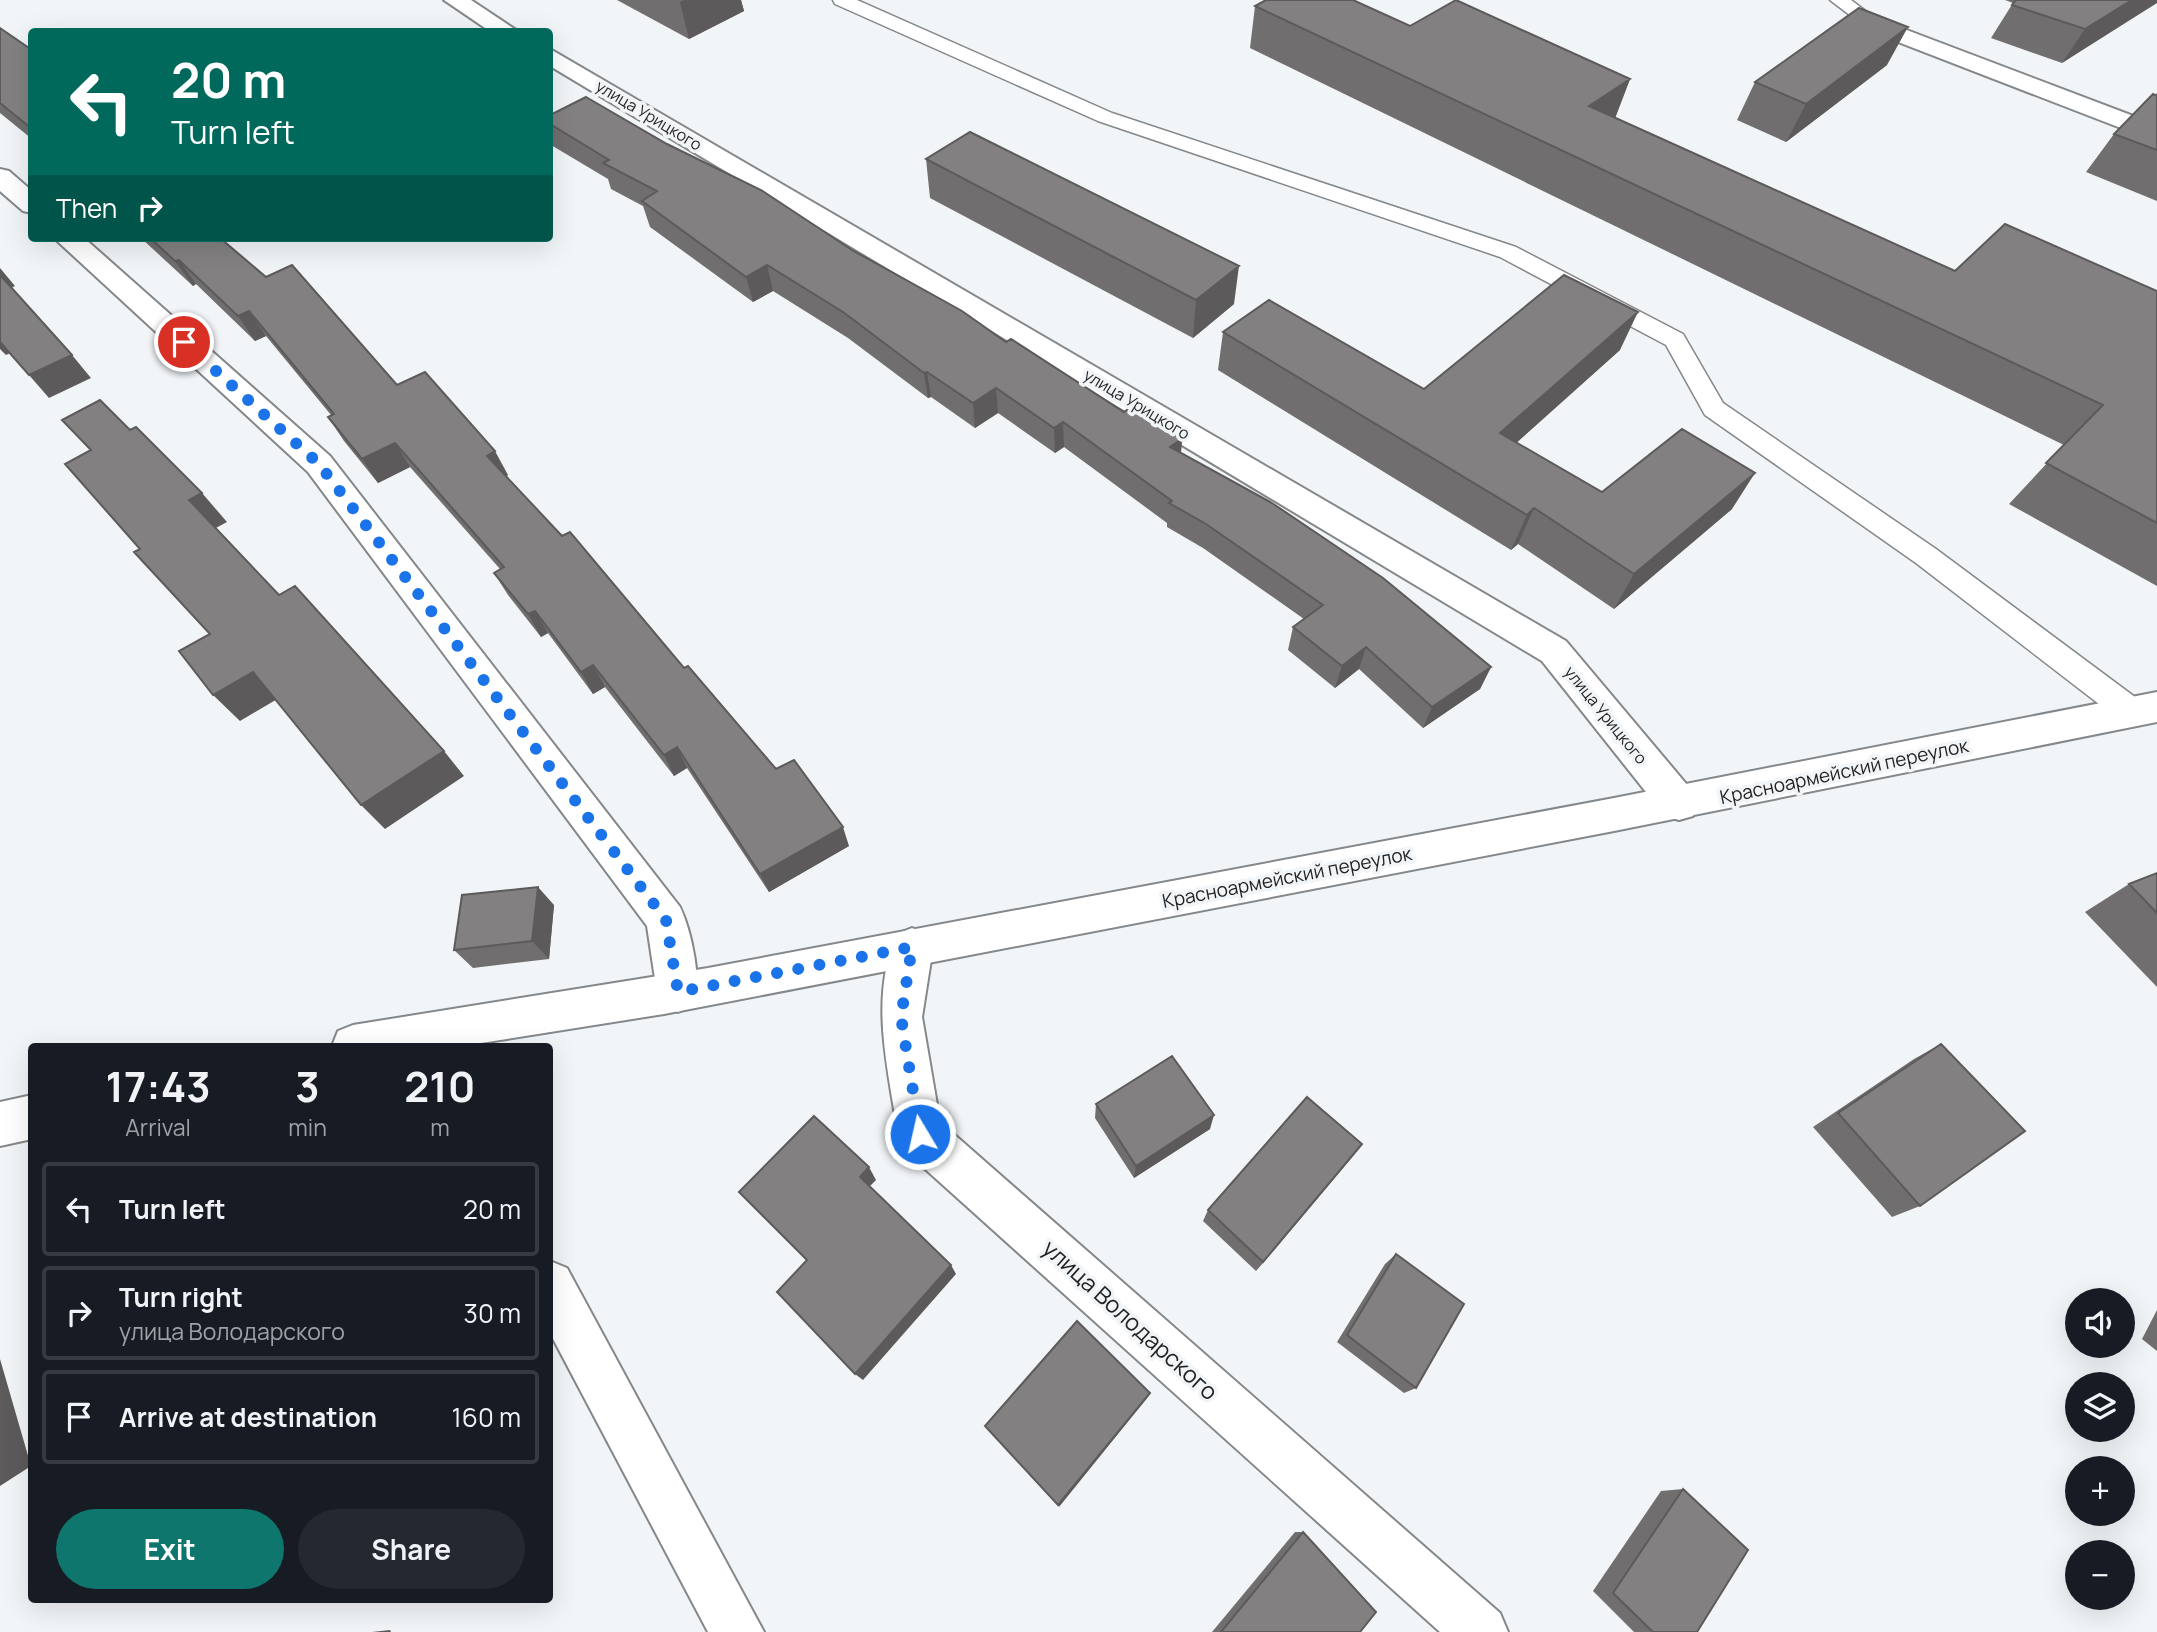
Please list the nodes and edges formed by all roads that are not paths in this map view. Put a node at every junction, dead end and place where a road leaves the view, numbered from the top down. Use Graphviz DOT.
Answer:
graph roads {
  1 [pos="455,0"];
  2 [pos="842,0"];
  3 [pos="1839,0"];
  4 [pos="1875,25"];
  5 [pos="501,28"];
  6 [pos="553,58"];
  7 [pos="2157,134"];
  8 [pos="0,177"];
  9 [pos="28,202"];
  10 [pos="72,242"];
  11 [pos="2145,709"];
  12 [pos="1679,804"];
  13 [pos="912,947"];
  14 [pos="678,992"];
  15 [pos="417,1040"];
  16 [pos="385,1043"];
  17 [pos="28,1118"];
  18 [pos="0,1125"];
  19 [pos="553,1291"];
  20 [pos="737,1632"];
  21 [pos="1481,1632"];
  1 -- 5 [label="street"];
  2 -- 11 [label="lane"];
  3 -- 4 [label="lane"];
  4 -- 7 [label="street"];
  6 -- 12 [label="street, улица Урицкого"];
  8 -- 9 [label="street"];
  10 -- 14 [label="street"];
  11 -- 12 [label="street, Красноармейский переулок"];
  12 -- 13 [label="street, Красноармейский переулок"];
  13 -- 14 [label="street, Красноармейский переулок"];
  13 -- 21 [label="street, улица Володарского"];
  14 -- 15 [label="street, Красноармейский переулок"];
  15 -- 16 [label="street, Красноармейский переулок"];
  17 -- 18 [label="street"];
  19 -- 20 [label="street"];
}
